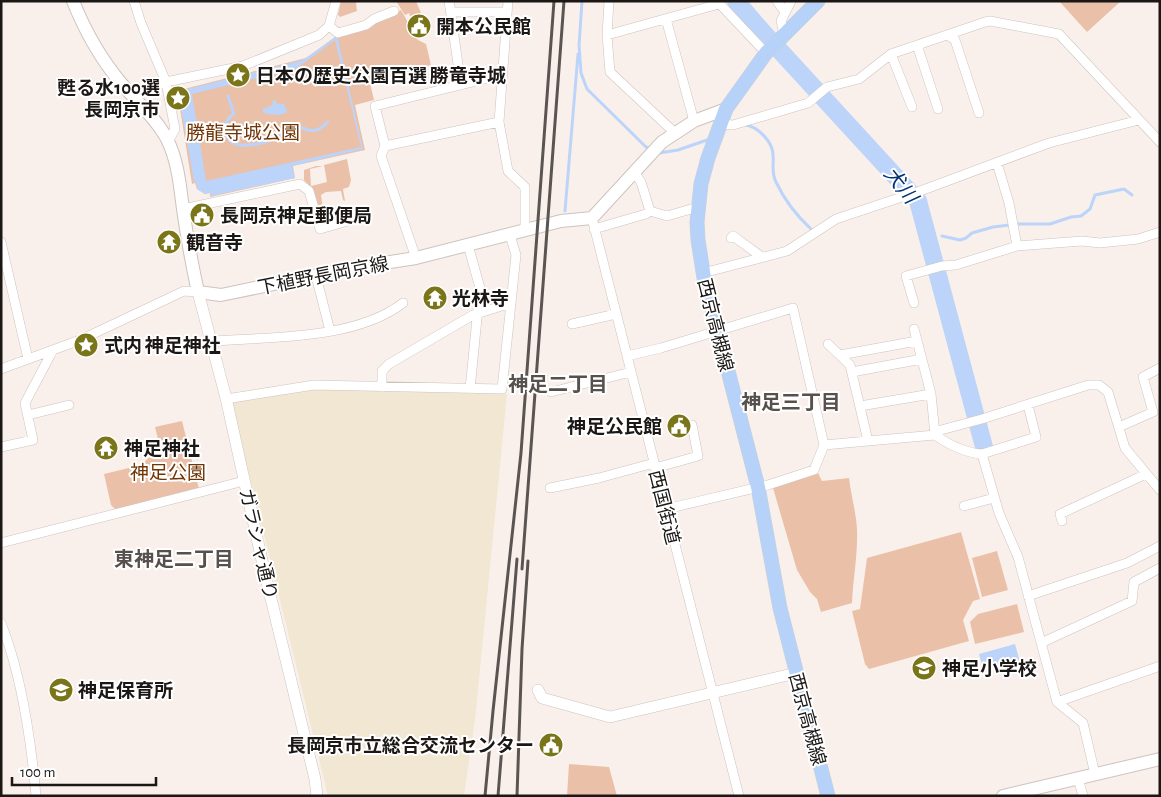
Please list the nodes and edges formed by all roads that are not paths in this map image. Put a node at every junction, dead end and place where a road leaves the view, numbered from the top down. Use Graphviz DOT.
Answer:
graph roads {
  1 [pos="73,1"];
  2 [pos="134,1"];
  3 [pos="336,1"];
  4 [pos="448,1"];
  5 [pos="508,1"];
  6 [pos="609,1"];
  7 [pos="777,1"];
  8 [pos="791,1"];
  9 [pos="818,1"];
  10 [pos="718,3"];
  11 [pos="394,11"];
  12 [pos="451,12"];
  13 [pos="507,12"];
  14 [pos="785,12"];
  15 [pos="666,20"];
  16 [pos="329,26"];
  17 [pos="607,35"];
  18 [pos="948,35"];
  19 [pos="774,44"];
  20 [pos="917,45"];
  21 [pos="892,54"];
  22 [pos="502,75"];
  23 [pos="166,82"];
  24 [pos="461,85"];
  25 [pos="128,91"];
  26 [pos="912,107"];
  27 [pos="726,109"];
  28 [pos="938,110"];
  29 [pos="979,113"];
  30 [pos="1139,120"];
  31 [pos="694,121"];
  32 [pos="498,122"];
  33 [pos="720,124"];
  34 [pos="675,133"];
  35 [pos="168,142"];
  36 [pos="1160,142"];
  37 [pos="386,146"];
  38 [pos="997,162"];
  39 [pos="634,172"];
  40 [pos="698,208"];
  41 [pos="183,209"];
  42 [pos="650,211"];
  43 [pos="348,221"];
  44 [pos="593,224"];
  45 [pos="525,231"];
  46 [pos="1160,232"];
  47 [pos="510,235"];
  48 [pos="731,238"];
  49 [pos="1,242"];
  50 [pos="468,245"];
  51 [pos="1018,246"];
  52 [pos="416,258"];
  53 [pos="762,258"];
  54 [pos="5,273"];
  55 [pos="703,273"];
  56 [pos="316,276"];
  57 [pos="198,292"];
  58 [pos="403,303"];
  59 [pos="511,303"];
  60 [pos="914,303"];
  61 [pos="477,314"];
  62 [pos="616,314"];
  63 [pos="572,324"];
  64 [pos="914,329"];
  65 [pos="330,330"];
  66 [pos="718,330"];
  67 [pos="210,341"];
  68 [pos="917,341"];
  69 [pos="828,344"];
  70 [pos="53,350"];
  71 [pos="840,355"];
  72 [pos="627,356"];
  73 [pos="28,359"];
  74 [pos="922,359"];
  75 [pos="1160,368"];
  76 [pos="1,369"];
  77 [pos="631,372"];
  78 [pos="852,372"];
  79 [pos="382,387"];
  80 [pos="470,389"];
  81 [pos="551,392"];
  82 [pos="931,394"];
  83 [pos="226,399"];
  84 [pos="69,405"];
  85 [pos="1028,405"];
  86 [pos="860,406"];
  87 [pos="1157,412"];
  88 [pos="28,416"];
  89 [pos="692,425"];
  90 [pos="1119,426"];
  91 [pos="935,435"];
  92 [pos="868,441"];
  93 [pos="824,445"];
  94 [pos="1,447"];
  95 [pos="982,454"];
  96 [pos="655,466"];
  97 [pos="1146,474"];
  98 [pos="244,481"];
  99 [pos="758,487"];
  100 [pos="550,488"];
  101 [pos="1160,490"];
  102 [pos="994,498"];
  103 [pos="964,506"];
  104 [pos="666,509"];
  105 [pos="1062,521"];
  106 [pos="1,543"];
  107 [pos="1160,546"];
  108 [pos="1160,568"];
  109 [pos="1028,596"];
  110 [pos="1,623"];
  111 [pos="1041,643"];
  112 [pos="1160,666"];
  113 [pos="796,673"];
  114 [pos="538,690"];
  115 [pos="713,693"];
  116 [pos="1057,702"];
  117 [pos="1159,761"];
  118 [pos="1095,774"];
  119 [pos="1078,778"];
  120 [pos="36,796"];
  121 [pos="317,796"];
  122 [pos="739,796"];
  123 [pos="828,796"];
  124 [pos="1003,796"];
  125 [pos="1083,796"];
  1 -- 25 [label="main road"];
  2 -- 23 [label="street"];
  3 -- 16 [label="street"];
  4 -- 12 [label="street"];
  5 -- 13 [label="street"];
  6 -- 17 [label="street"];
  7 -- 14 [label="street"];
  8 -- 14 [label="street"];
  9 -- 19 [label="main road, 西京高槻線"];
  10 -- 15 [label="street"];
  10 -- 19 [label="street"];
  11 -- 16 [label="street"];
  12 -- 13 [label="street"];
  12 -- 24 [label="street"];
  13 -- 22 [label="street"];
  14 -- 19 [label="street"];
  15 -- 17 [label="street"];
  15 -- 31 [label="street"];
  16 -- 23 [label="street"];
  17 -- 34 [label="street"];
  18 -- 20 [label="street"];
  18 -- 29 [label="street"];
  18 -- 30 [label="street"];
  19 -- 27 [label="main road, 西京高槻線"];
  20 -- 21 [label="street"];
  20 -- 28 [label="street"];
  21 -- 26 [label="street"];
  21 -- 33 [label="street"];
  22 -- 24 [label="street"];
  22 -- 32 [label="street"];
  23 -- 25 [label="street"];
  23 -- 35 [label="street"];
  24 -- 37 [label="street"];
  25 -- 35 [label="main road"];
  27 -- 31 [label="main road"];
  27 -- 33 [label="main road, 西京高槻線"];
  30 -- 36 [label="street"];
  30 -- 38 [label="street"];
  31 -- 34 [label="main road"];
  32 -- 37 [label="street"];
  32 -- 45 [label="street"];
  33 -- 40 [label="main road, 西京高槻線"];
  34 -- 39 [label="main road"];
  35 -- 41 [label="main road"];
  37 -- 52 [label="street"];
  38 -- 51 [label="street"];
  38 -- 53 [label="street"];
  39 -- 42 [label="street"];
  39 -- 44 [label="main road"];
  40 -- 42 [label="street"];
  40 -- 55 [label="main road, 西京高槻線"];
  41 -- 43 [label="street"];
  41 -- 57 [label="main road"];
  42 -- 44 [label="street"];
  44 -- 45 [label="main road, 下植野長岡京線"];
  44 -- 62 [label="street, 西国街道"];
  45 -- 47 [label="main road, 下植野長岡京線"];
  46 -- 51 [label="street"];
  47 -- 50 [label="main road, 下植野長岡京線"];
  47 -- 59 [label="street"];
  48 -- 53 [label="street"];
  49 -- 54 [label="street"];
  50 -- 52 [label="main road, 下植野長岡京線"];
  50 -- 61 [label="street"];
  51 -- 60 [label="street"];
  52 -- 56 [label="main road, 下植野長岡京線"];
  53 -- 55 [label="street"];
  54 -- 73 [label="street"];
  55 -- 66 [label="main road, 西京高槻線"];
  56 -- 57 [label="main road, 下植野長岡京線"];
  56 -- 65 [label="street"];
  57 -- 67 [label="street, ガラシャ通り"];
  57 -- 70 [label="street"];
  58 -- 65 [label="street"];
  59 -- 61 [label="street"];
  59 -- 80 [label="street"];
  61 -- 79 [label="street"];
  61 -- 80 [label="street"];
  62 -- 63 [label="street"];
  62 -- 72 [label="street, 西国街道"];
  64 -- 68 [label="street"];
  65 -- 67 [label="street"];
  66 -- 72 [label="street"];
  66 -- 93 [label="street"];
  66 -- 99 [label="main road, 西京高槻線"];
  67 -- 83 [label="street, ガラシャ通り"];
  68 -- 71 [label="street"];
  68 -- 74 [label="street"];
  69 -- 71 [label="street"];
  70 -- 73 [label="street"];
  70 -- 88 [label="street"];
  71 -- 78 [label="street"];
  72 -- 77 [label="street, 西国街道"];
  73 -- 76 [label="street"];
  74 -- 78 [label="street"];
  74 -- 82 [label="street"];
  75 -- 87 [label="street"];
  77 -- 81 [label="street"];
  77 -- 96 [label="street, 西国街道"];
  78 -- 86 [label="street"];
  79 -- 80 [label="street"];
  79 -- 83 [label="street"];
  82 -- 86 [label="street"];
  82 -- 91 [label="street"];
  83 -- 98 [label="street, ガラシャ通り"];
  84 -- 88 [label="street"];
  85 -- 90 [label="street"];
  85 -- 91 [label="street"];
  85 -- 95 [label="street"];
  86 -- 92 [label="street"];
  87 -- 90 [label="street"];
  88 -- 94 [label="street"];
  89 -- 96 [label="street"];
  90 -- 97 [label="street"];
  91 -- 92 [label="street"];
  91 -- 95 [label="street"];
  92 -- 93 [label="street"];
  93 -- 99 [label="street"];
  95 -- 102 [label="street"];
  96 -- 100 [label="street"];
  96 -- 104 [label="street, 西国街道"];
  97 -- 101 [label="street"];
  97 -- 105 [label="street"];
  98 -- 106 [label="street"];
  98 -- 121 [label="street, ガラシャ通り"];
  99 -- 104 [label="street"];
  99 -- 113 [label="main road, 西京高槻線"];
  102 -- 103 [label="street"];
  102 -- 109 [label="street"];
  104 -- 115 [label="street, 西国街道"];
  107 -- 109 [label="street"];
  108 -- 111 [label="street"];
  109 -- 111 [label="street"];
  110 -- 120 [label="street"];
  111 -- 116 [label="street"];
  112 -- 116 [label="street"];
  113 -- 115 [label="street"];
  113 -- 123 [label="main road, 西京高槻線"];
  114 -- 115 [label="street"];
  115 -- 122 [label="street, 西国街道"];
  116 -- 118 [label="street"];
  117 -- 118 [label="main road"];
  118 -- 119 [label="main road"];
  119 -- 124 [label="main road"];
  119 -- 125 [label="street"];
}
